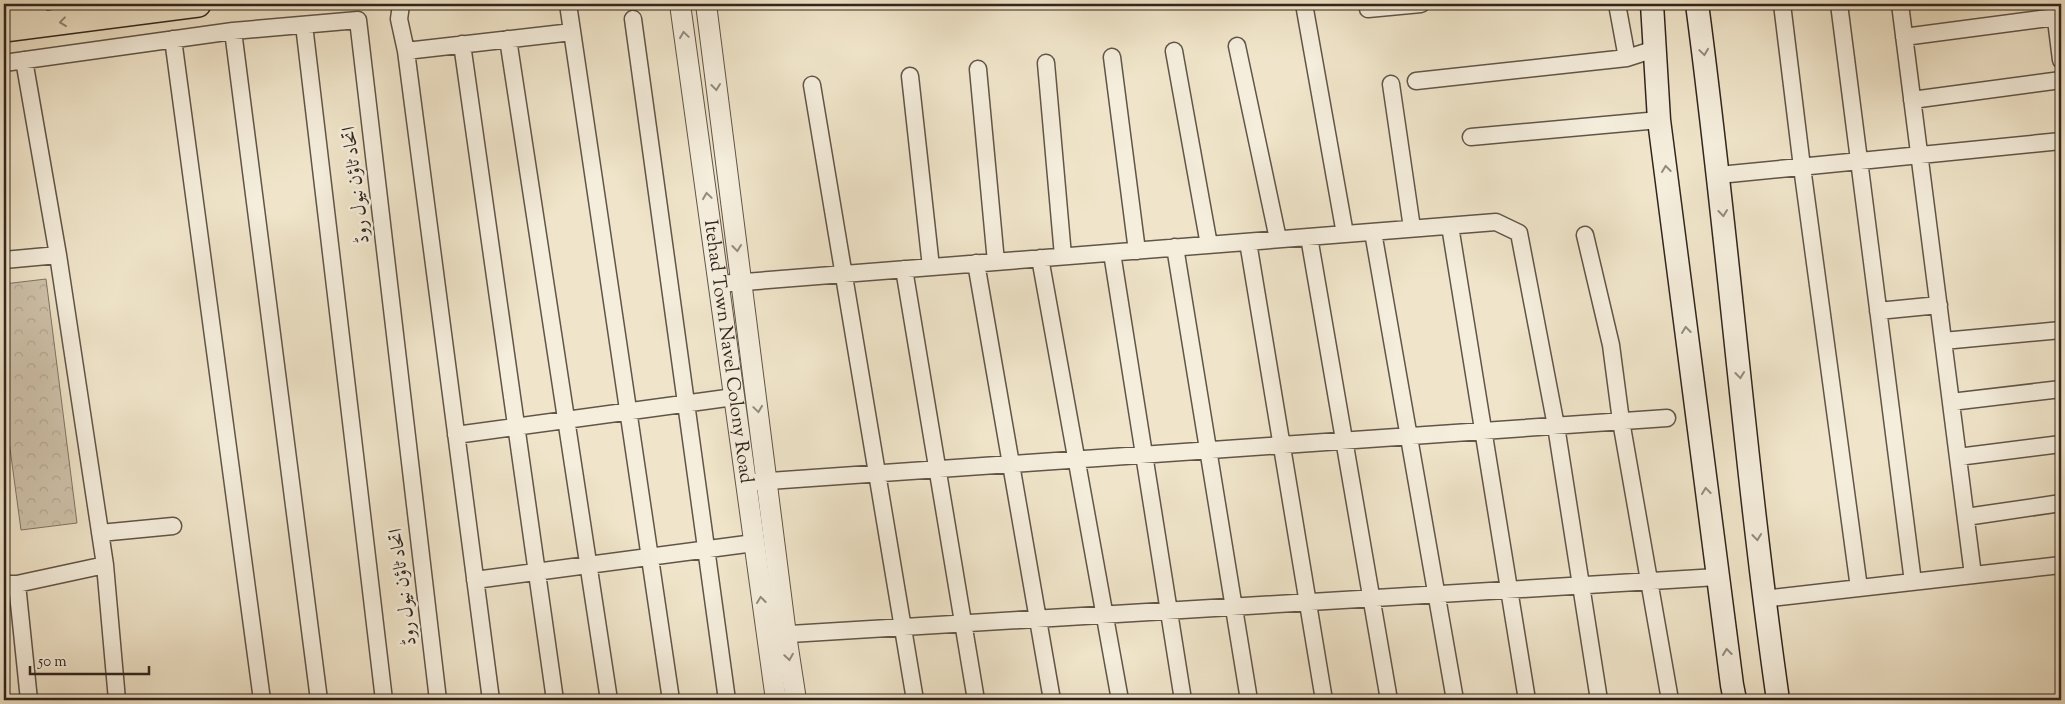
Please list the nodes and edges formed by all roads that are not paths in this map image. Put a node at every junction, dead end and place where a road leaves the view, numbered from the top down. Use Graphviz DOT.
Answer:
graph roads {
  1 [pos="36,4"];
  2 [pos="198,4"];
  3 [pos="403,4"];
  4 [pos="568,4"];
  5 [pos="680,4"];
  6 [pos="706,4"];
  7 [pos="1304,4"];
  8 [pos="1421,4"];
  9 [pos="1617,4"];
  10 [pos="1652,4"];
  11 [pos="1697,4"];
  12 [pos="1782,4"];
  13 [pos="1839,4"];
  14 [pos="1900,4"];
  15 [pos="4,8"];
  16 [pos="1368,9"];
  17 [pos="2055,10"];
  18 [pos="633,19"];
  19 [pos="304,25"];
  20 [pos="4,29"];
  21 [pos="233,31"];
  22 [pos="572,32"];
  23 [pos="1904,37"];
  24 [pos="508,39"];
  25 [pos="173,40"];
  26 [pos="462,44"];
  27 [pos="1237,46"];
  28 [pos="1655,49"];
  29 [pos="406,51"];
  30 [pos="1174,52"];
  31 [pos="1112,57"];
  32 [pos="1627,58"];
  33 [pos="24,60"];
  34 [pos="2061,60"];
  35 [pos="4,63"];
  36 [pos="1046,63"];
  37 [pos="978,70"];
  38 [pos="910,76"];
  39 [pos="2061,80"];
  40 [pos="1416,81"];
  41 [pos="1391,84"];
  42 [pos="812,85"];
  43 [pos="1912,100"];
  44 [pos="1659,120"];
  45 [pos="1471,136"];
  46 [pos="2061,141"];
  47 [pos="1920,155"];
  48 [pos="1859,161"];
  49 [pos="1802,168"];
  50 [pos="1719,175"];
  51 [pos="1450,226"];
  52 [pos="1412,228"];
  53 [pos="1373,232"];
  54 [pos="1346,234"];
  55 [pos="1585,236"];
  56 [pos="1309,237"];
  57 [pos="1278,239"];
  58 [pos="1248,242"];
  59 [pos="1209,245"];
  60 [pos="1175,247"];
  61 [pos="1137,251"];
  62 [pos="1112,253"];
  63 [pos="58,255"];
  64 [pos="1062,256"];
  65 [pos="1040,258"];
  66 [pos="4,260"];
  67 [pos="996,262"];
  68 [pos="976,263"];
  69 [pos="930,267"];
  70 [pos="904,269"];
  71 [pos="844,274"];
  72 [pos="741,282"];
  73 [pos="719,284"];
  74 [pos="1939,305"];
  75 [pos="1878,312"];
  76 [pos="2061,330"];
  77 [pos="1943,341"];
  78 [pos="2061,389"];
  79 [pos="734,397"];
  80 [pos="1951,402"];
  81 [pos="686,404"];
  82 [pos="628,412"];
  83 [pos="1667,418"];
  84 [pos="566,420"];
  85 [pos="1620,421"];
  86 [pos="1556,426"];
  87 [pos="516,427"];
  88 [pos="1484,431"];
  89 [pos="456,435"];
  90 [pos="1409,436"];
  91 [pos="1344,440"];
  92 [pos="2061,444"];
  93 [pos="1282,445"];
  94 [pos="1208,450"];
  95 [pos="1144,455"];
  96 [pos="1958,457"];
  97 [pos="1076,459"];
  98 [pos="1011,464"];
  99 [pos="938,469"];
  100 [pos="877,473"];
  101 [pos="767,481"];
  102 [pos="746,482"];
  103 [pos="2061,503"];
  104 [pos="1966,517"];
  105 [pos="172,526"];
  106 [pos="100,533"];
  107 [pos="754,543"];
  108 [pos="706,549"];
  109 [pos="649,557"];
  110 [pos="106,565"];
  111 [pos="588,565"];
  112 [pos="2061,565"];
  113 [pos="537,572"];
  114 [pos="1973,575"];
  115 [pos="1717,577"];
  116 [pos="475,580"];
  117 [pos="1649,581"];
  118 [pos="1913,582"];
  119 [pos="10,584"];
  120 [pos="1581,586"];
  121 [pos="1859,588"];
  122 [pos="1509,590"];
  123 [pos="1437,594"];
  124 [pos="1371,598"];
  125 [pos="1763,599"];
  126 [pos="1308,602"];
  127 [pos="1234,607"];
  128 [pos="1169,611"];
  129 [pos="1104,615"];
  130 [pos="1038,619"];
  131 [pos="963,624"];
  132 [pos="902,627"];
  133 [pos="786,635"];
  134 [pos="766,636"];
  135 [pos="29,700"];
  136 [pos="117,700"];
  137 [pos="262,700"];
  138 [pos="319,700"];
  139 [pos="384,700"];
  140 [pos="438,700"];
  141 [pos="491,700"];
  142 [pos="555,700"];
  143 [pos="609,700"];
  144 [pos="670,700"];
  145 [pos="727,700"];
  146 [pos="776,700"];
  147 [pos="796,700"];
  148 [pos="915,700"];
  149 [pos="976,700"];
  150 [pos="1052,700"];
  151 [pos="1120,700"];
  152 [pos="1184,700"];
  153 [pos="1249,700"];
  154 [pos="1324,700"];
  155 [pos="1389,700"];
  156 [pos="1455,700"];
  157 [pos="1527,700"];
  158 [pos="1599,700"];
  159 [pos="1670,700"];
  160 [pos="1735,700"];
  161 [pos="1778,700"];
  1 -- 15 [label="main road"];
  2 -- 20 [label="main road, one-way"];
  3 -- 29 [label="street"];
  4 -- 22 [label="street"];
  73 -- 5 [label="street, Itehad Town Navel Colony Road, one-way"];
  6 -- 72 [label="street, Itehad Town Navel Colony Road, one-way"];
  7 -- 54 [label="street"];
  8 -- 16 [label="street"];
  9 -- 32 [label="street"];
  10 -- 28 [label="main road"];
  11 -- 50 [label="main road, one-way"];
  12 -- 49 [label="street"];
  13 -- 48 [label="street"];
  14 -- 23 [label="street"];
  17 -- 23 [label="street"];
  17 -- 34 [label="street"];
  18 -- 81 [label="street"];
  19 -- 21 [label="street, اتحاد ٹاؤن نیول روڈ"];
  19 -- 139 [label="street"];
  19 -- 140 [label="street, اتحاد ٹاؤن نیول روڈ"];
  21 -- 25 [label="street, اتحاد ٹاؤن نیول روڈ"];
  21 -- 138 [label="street"];
  22 -- 24 [label="street"];
  22 -- 82 [label="street"];
  23 -- 43 [label="street"];
  24 -- 26 [label="street"];
  24 -- 84 [label="street"];
  25 -- 33 [label="street, اتحاد ٹاؤن نیول روڈ"];
  25 -- 137 [label="street"];
  26 -- 29 [label="street"];
  26 -- 87 [label="street"];
  27 -- 57 [label="street"];
  28 -- 32 [label="street"];
  28 -- 44 [label="main road"];
  29 -- 89 [label="street"];
  30 -- 59 [label="street"];
  31 -- 61 [label="street"];
  32 -- 40 [label="street"];
  33 -- 35 [label="street, اتحاد ٹاؤن نیول روڈ"];
  33 -- 63 [label="street"];
  36 -- 64 [label="street"];
  37 -- 67 [label="street"];
  38 -- 69 [label="street"];
  39 -- 43 [label="street"];
  41 -- 52 [label="street"];
  42 -- 71 [label="street"];
  43 -- 47 [label="street"];
  44 -- 45 [label="street"];
  115 -- 44 [label="main road, one-way"];
  46 -- 47 [label="street"];
  47 -- 48 [label="street"];
  47 -- 74 [label="street"];
  48 -- 49 [label="street"];
  48 -- 75 [label="street"];
  49 -- 50 [label="street"];
  49 -- 121 [label="street"];
  50 -- 125 [label="main road, one-way"];
  51 -- 52 [label="street"];
  51 -- 86 [label="street"];
  51 -- 88 [label="street"];
  52 -- 53 [label="street"];
  53 -- 54 [label="street"];
  53 -- 90 [label="street"];
  54 -- 56 [label="street"];
  55 -- 85 [label="street"];
  56 -- 57 [label="street"];
  56 -- 91 [label="street"];
  57 -- 58 [label="street"];
  58 -- 59 [label="street"];
  58 -- 93 [label="street"];
  59 -- 60 [label="street"];
  60 -- 61 [label="street"];
  60 -- 94 [label="street"];
  61 -- 62 [label="street"];
  62 -- 64 [label="street"];
  62 -- 95 [label="street"];
  63 -- 66 [label="street"];
  63 -- 106 [label="street"];
  64 -- 65 [label="street"];
  65 -- 67 [label="street"];
  65 -- 97 [label="street"];
  67 -- 68 [label="street"];
  68 -- 69 [label="street"];
  68 -- 98 [label="street"];
  69 -- 70 [label="street"];
  70 -- 71 [label="street"];
  70 -- 99 [label="street"];
  71 -- 72 [label="street"];
  71 -- 100 [label="street"];
  72 -- 73 [label="street"];
  72 -- 101 [label="street, Itehad Town Navel Colony Road, one-way"];
  73 -- 79 [label="street, Itehad Town Navel Colony Road"];
  74 -- 75 [label="street"];
  74 -- 77 [label="street"];
  75 -- 118 [label="street"];
  76 -- 77 [label="street"];
  77 -- 80 [label="street"];
  78 -- 80 [label="street"];
  79 -- 81 [label="street"];
  79 -- 102 [label="street, Itehad Town Navel Colony Road"];
  80 -- 96 [label="street"];
  81 -- 82 [label="street"];
  81 -- 108 [label="street"];
  82 -- 84 [label="street"];
  82 -- 109 [label="street"];
  83 -- 85 [label="street"];
  84 -- 87 [label="street"];
  84 -- 111 [label="street"];
  85 -- 86 [label="street"];
  85 -- 117 [label="street"];
  86 -- 88 [label="street"];
  86 -- 120 [label="street"];
  87 -- 89 [label="street"];
  87 -- 113 [label="street"];
  88 -- 90 [label="street"];
  88 -- 122 [label="street"];
  89 -- 116 [label="street"];
  90 -- 91 [label="street"];
  90 -- 123 [label="street"];
  91 -- 93 [label="street"];
  91 -- 124 [label="street"];
  92 -- 96 [label="street"];
  93 -- 94 [label="street"];
  93 -- 126 [label="street"];
  94 -- 95 [label="street"];
  94 -- 127 [label="street"];
  95 -- 97 [label="street"];
  95 -- 128 [label="street"];
  96 -- 104 [label="street"];
  97 -- 98 [label="street"];
  97 -- 129 [label="street"];
  98 -- 99 [label="street"];
  98 -- 130 [label="street"];
  99 -- 100 [label="street"];
  99 -- 131 [label="street"];
  100 -- 101 [label="street"];
  100 -- 132 [label="street"];
  101 -- 102 [label="street"];
  101 -- 133 [label="street, Itehad Town Navel Colony Road"];
  102 -- 107 [label="street, Itehad Town Navel Colony Road"];
  103 -- 104 [label="street"];
  104 -- 114 [label="street"];
  105 -- 106 [label="street"];
  106 -- 110 [label="street"];
  107 -- 108 [label="street"];
  134 -- 107 [label="street, Itehad Town Navel Colony Road, one-way"];
  108 -- 109 [label="street"];
  108 -- 145 [label="street"];
  109 -- 111 [label="street"];
  109 -- 144 [label="street"];
  110 -- 119 [label="street"];
  110 -- 136 [label="street"];
  111 -- 113 [label="street"];
  111 -- 143 [label="street"];
  112 -- 114 [label="street"];
  113 -- 116 [label="street"];
  113 -- 142 [label="street"];
  114 -- 118 [label="street"];
  115 -- 117 [label="street"];
  160 -- 115 [label="main road, one-way"];
  116 -- 141 [label="street"];
  117 -- 120 [label="street"];
  117 -- 159 [label="street"];
  118 -- 121 [label="street"];
  119 -- 135 [label="street"];
  120 -- 122 [label="street"];
  120 -- 158 [label="street"];
  121 -- 125 [label="street"];
  122 -- 123 [label="street"];
  122 -- 157 [label="street"];
  123 -- 124 [label="street"];
  123 -- 156 [label="street"];
  124 -- 126 [label="street"];
  124 -- 155 [label="street"];
  125 -- 161 [label="main road"];
  126 -- 127 [label="street"];
  126 -- 154 [label="street"];
  127 -- 128 [label="street"];
  127 -- 153 [label="street"];
  128 -- 129 [label="street"];
  128 -- 152 [label="street"];
  129 -- 130 [label="street"];
  129 -- 151 [label="street"];
  130 -- 131 [label="street"];
  130 -- 150 [label="street"];
  131 -- 132 [label="street"];
  131 -- 149 [label="street"];
  132 -- 133 [label="street"];
  132 -- 148 [label="street"];
  133 -- 134 [label="street"];
  133 -- 147 [label="street, Itehad Town Navel Colony Road, one-way"];
  134 -- 146 [label="street, Itehad Town Navel Colony Road"];
}
